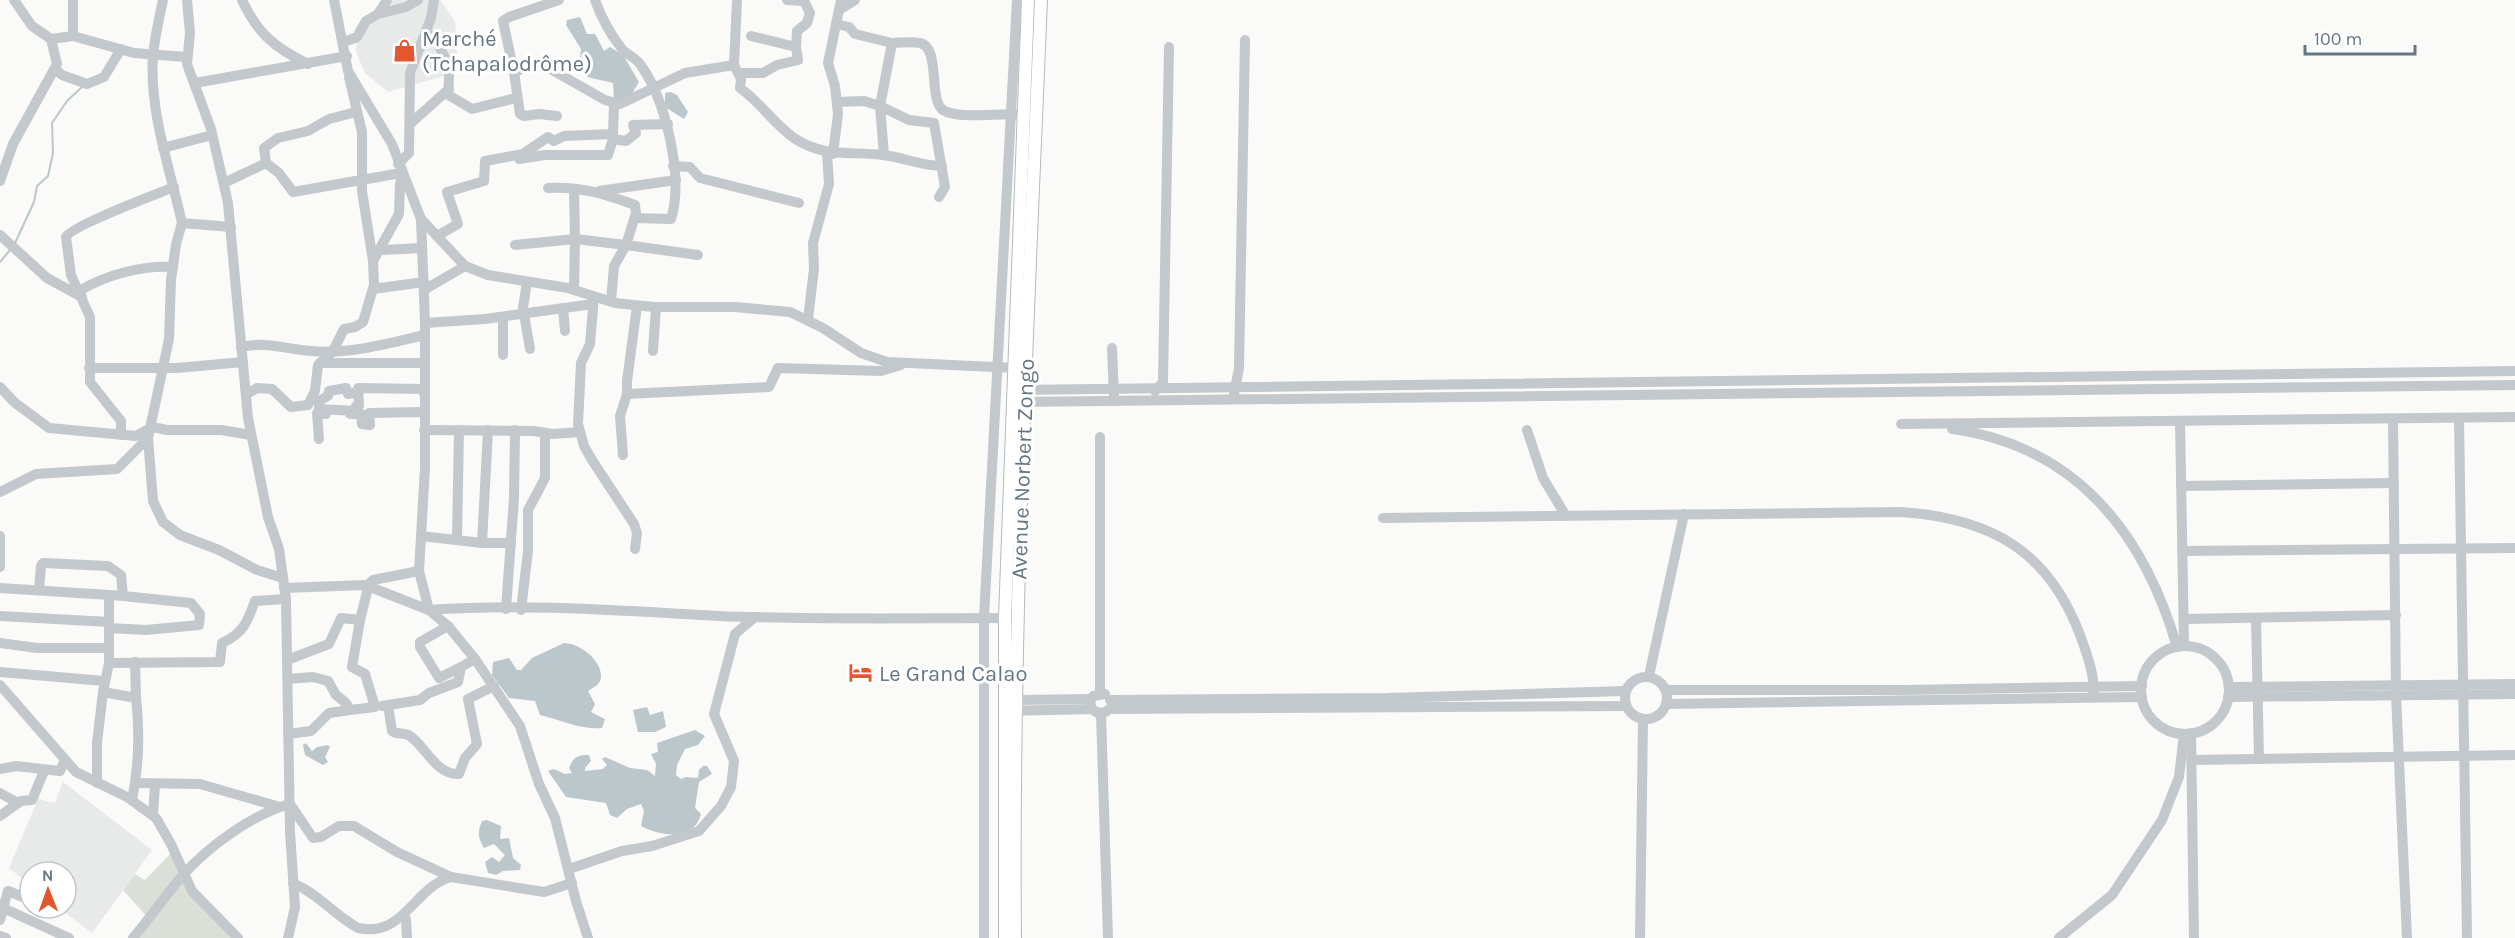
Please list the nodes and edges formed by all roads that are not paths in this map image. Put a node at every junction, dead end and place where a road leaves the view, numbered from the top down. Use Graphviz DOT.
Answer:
graph roads {
  1 [pos="14,0"];
  2 [pos="73,0"];
  3 [pos="163,0"];
  4 [pos="187,0"];
  5 [pos="242,0"];
  6 [pos="334,0"];
  7 [pos="387,0"];
  8 [pos="418,0"];
  9 [pos="434,0"];
  10 [pos="559,0"];
  11 [pos="596,0"];
  12 [pos="737,0"];
  13 [pos="787,0"];
  14 [pos="855,0"];
  15 [pos="1017,0"];
  16 [pos="1028,0"];
  17 [pos="1041,0"];
  18 [pos="840,5"];
  19 [pos="378,14"];
  20 [pos="836,24"];
  21 [pos="426,32"];
  22 [pos="73,36"];
  23 [pos="752,36"];
  24 [pos="51,39"];
  25 [pos="1245,40"];
  26 [pos="344,42"];
  27 [pos="892,43"];
  28 [pos="796,47"];
  29 [pos="1169,47"];
  30 [pos="120,49"];
  31 [pos="153,55"];
  32 [pos="347,56"];
  33 [pos="186,57"];
  34 [pos="308,64"];
  35 [pos="55,69"];
  36 [pos="736,69"];
  37 [pos="348,71"];
  38 [pos="514,72"];
  39 [pos="195,83"];
  40 [pos="653,87"];
  41 [pos="445,93"];
  42 [pos="516,98"];
  43 [pos="837,102"];
  44 [pos="614,104"];
  45 [pos="880,106"];
  46 [pos="356,112"];
  47 [pos="1010,114"];
  48 [pos="1023,114"];
  49 [pos="556,116"];
  50 [pos="411,123"];
  51 [pos="668,124"];
  52 [pos="212,135"];
  53 [pos="163,148"];
  54 [pos="830,154"];
  55 [pos="885,155"];
  56 [pos="501,158"];
  57 [pos="266,163"];
  58 [pos="673,166"];
  59 [pos="942,166"];
  60 [pos="401,171"];
  61 [pos="361,178"];
  62 [pos="676,180"];
  63 [pos="0,181"];
  64 [pos="224,183"];
  65 [pos="174,187"];
  66 [pos="548,188"];
  67 [pos="574,189"];
  68 [pos="599,191"];
  69 [pos="939,197"];
  70 [pos="799,203"];
  71 [pos="634,218"];
  72 [pos="421,219"];
  73 [pos="182,223"];
  74 [pos="231,227"];
  75 [pos="0,235"];
  76 [pos="437,236"];
  77 [pos="575,240"];
  78 [pos="515,245"];
  79 [pos="626,245"];
  80 [pos="422,248"];
  81 [pos="381,250"];
  82 [pos="698,255"];
  83 [pos="374,261"];
  84 [pos="465,266"];
  85 [pos="173,267"];
  86 [pos="527,282"];
  87 [pos="424,286"];
  88 [pos="373,289"];
  89 [pos="574,290"];
  90 [pos="81,294"];
  91 [pos="593,300"];
  92 [pos="611,301"];
  93 [pos="637,306"];
  94 [pos="656,307"];
  95 [pos="563,308"];
  96 [pos="523,314"];
  97 [pos="503,317"];
  98 [pos="808,319"];
  99 [pos="425,323"];
  100 [pos="565,331"];
  101 [pos="425,334"];
  102 [pos="241,347"];
  103 [pos="1112,348"];
  104 [pos="530,349"];
  105 [pos="333,351"];
  106 [pos="653,351"];
  107 [pos="503,355"];
  108 [pos="243,362"];
  109 [pos="320,363"];
  110 [pos="424,363"];
  111 [pos="903,364"];
  112 [pos="998,367"];
  113 [pos="89,368"];
  114 [pos="163,368"];
  115 [pos="1016,368"];
  116 [pos="2515,371"];
  117 [pos="2515,385"];
  118 [pos="0,387"];
  119 [pos="1236,387"];
  120 [pos="1158,388"];
  121 [pos="1113,389"];
  122 [pos="359,392"];
  123 [pos="247,394"];
  124 [pos="627,394"];
  125 [pos="1020,396"];
  126 [pos="1231,399"];
  127 [pos="424,400"];
  128 [pos="1143,400"];
  129 [pos="1114,401"];
  130 [pos="424,412"];
  131 [pos="2515,417"];
  132 [pos="2459,418"];
  133 [pos="2393,419"];
  134 [pos="2180,421"];
  135 [pos="424,430"];
  136 [pos="459,430"];
  137 [pos="488,430"];
  138 [pos="515,430"];
  139 [pos="1527,430"];
  140 [pos="150,432"];
  141 [pos="580,432"];
  142 [pos="545,433"];
  143 [pos="121,435"];
  144 [pos="251,435"];
  145 [pos="1100,437"];
  146 [pos="319,439"];
  147 [pos="623,456"];
  148 [pos="2394,483"];
  149 [pos="2181,486"];
  150 [pos="0,492"];
  151 [pos="1684,514"];
  152 [pos="1566,516"];
  153 [pos="1383,518"];
  154 [pos="0,536"];
  155 [pos="421,536"];
  156 [pos="457,539"];
  157 [pos="482,543"];
  158 [pos="511,543"];
  159 [pos="2515,548"];
  160 [pos="635,549"];
  161 [pos="2395,549"];
  162 [pos="2461,550"];
  163 [pos="2182,551"];
  164 [pos="0,567"];
  165 [pos="419,571"];
  166 [pos="0,588"];
  167 [pos="284,588"];
  168 [pos="369,588"];
  169 [pos="39,590"];
  170 [pos="109,596"];
  171 [pos="123,596"];
  172 [pos="506,609"];
  173 [pos="429,610"];
  174 [pos="521,610"];
  175 [pos="2396,615"];
  176 [pos="0,616"];
  177 [pos="755,616"];
  178 [pos="984,618"];
  179 [pos="1005,618"];
  180 [pos="2256,618"];
  181 [pos="2184,619"];
  182 [pos="360,620"];
  183 [pos="109,625"];
  184 [pos="448,626"];
  185 [pos="0,643"];
  186 [pos="2181,647"];
  187 [pos="109,648"];
  188 [pos="475,659"];
  189 [pos="287,660"];
  190 [pos="135,662"];
  191 [pos="109,663"];
  192 [pos="461,667"];
  193 [pos="0,672"];
  194 [pos="1649,676"];
  195 [pos="288,679"];
  196 [pos="2515,684"];
  197 [pos="0,685"];
  198 [pos="494,686"];
  199 [pos="104,687"];
  200 [pos="2462,689"];
  201 [pos="1666,690"];
  202 [pos="2396,690"];
  203 [pos="1625,691"];
  204 [pos="2142,691"];
  205 [pos="2094,692"];
  206 [pos="2229,692"];
  207 [pos="2258,692"];
  208 [pos="2515,694"];
  209 [pos="1904,695"];
  210 [pos="136,698"];
  211 [pos="1387,702"];
  212 [pos="1101,704"];
  213 [pos="1666,704"];
  214 [pos="388,705"];
  215 [pos="1010,705"];
  216 [pos="375,706"];
  217 [pos="1626,706"];
  218 [pos="350,710"];
  219 [pos="1643,719"];
  220 [pos="288,734"];
  221 [pos="2188,734"];
  222 [pos="2515,755"];
  223 [pos="2462,756"];
  224 [pos="2398,757"];
  225 [pos="2259,759"];
  226 [pos="65,760"];
  227 [pos="2192,760"];
  228 [pos="0,769"];
  229 [pos="44,771"];
  230 [pos="97,783"];
  231 [pos="136,783"];
  232 [pos="155,784"];
  233 [pos="0,793"];
  234 [pos="132,800"];
  235 [pos="18,803"];
  236 [pos="285,806"];
  237 [pos="153,815"];
  238 [pos="0,816"];
  239 [pos="569,869"];
  240 [pos="184,874"];
  241 [pos="451,877"];
  242 [pos="293,883"];
  243 [pos="572,883"];
  244 [pos="18,895"];
  245 [pos="3,908"];
  246 [pos="406,918"];
  247 [pos="0,920"];
  248 [pos="0,936"];
  249 [pos="6,938"];
  250 [pos="69,938"];
  251 [pos="133,938"];
  252 [pos="237,938"];
  253 [pos="288,938"];
  254 [pos="407,938"];
  255 [pos="588,938"];
  256 [pos="984,938"];
  257 [pos="1005,938"];
  258 [pos="1015,938"];
  259 [pos="1108,938"];
  260 [pos="1640,938"];
  261 [pos="2059,938"];
  262 [pos="2194,938"];
  263 [pos="2407,938"];
  264 [pos="2467,938"];
  1 -- 24 [label="street"];
  2 -- 22 [label="street"];
  3 -- 31 [label="street"];
  4 -- 33 [label="street"];
  5 -- 34 [label="street"];
  6 -- 26 [label="street"];
  7 -- 19 [label="street"];
  8 -- 19 [label="street"];
  9 -- 21 [label="street"];
  10 -- 38 [label="street"];
  11 -- 40 [label="street"];
  12 -- 36 [label="street"];
  13 -- 28 [label="street"];
  14 -- 18 [label="street"];
  15 -- 47 [label="street"];
  16 -- 48 [label="main road, Avenue Norbert Zongo"];
  17 -- 125 [label="main road, Avenue Norbert Zongo"];
  18 -- 20 [label="street"];
  19 -- 26 [label="street"];
  20 -- 27 [label="street"];
  20 -- 43 [label="street"];
  21 -- 41 [label="street"];
  21 -- 50 [label="street"];
  22 -- 24 [label="street"];
  22 -- 30 [label="street"];
  23 -- 28 [label="street"];
  24 -- 35 [label="street"];
  25 -- 119 [label="street"];
  26 -- 32 [label="street"];
  27 -- 45 [label="street"];
  27 -- 47 [label="street"];
  28 -- 36 [label="street"];
  29 -- 120 [label="street"];
  30 -- 31 [label="street"];
  30 -- 35 [label="street"];
  31 -- 33 [label="street"];
  31 -- 53 [label="street"];
  32 -- 34 [label="street"];
  32 -- 37 [label="street"];
  33 -- 39 [label="street"];
  34 -- 39 [label="street"];
  35 -- 63 [label="street"];
  36 -- 40 [label="street"];
  36 -- 54 [label="street"];
  37 -- 46 [label="street"];
  37 -- 60 [label="street"];
  38 -- 42 [label="street"];
  38 -- 44 [label="street"];
  39 -- 52 [label="street"];
  40 -- 44 [label="street"];
  40 -- 51 [label="street"];
  41 -- 42 [label="street"];
  41 -- 50 [label="street"];
  42 -- 49 [label="street"];
  43 -- 45 [label="street"];
  43 -- 54 [label="street"];
  44 -- 56 [label="street"];
  45 -- 55 [label="street"];
  45 -- 59 [label="street"];
  46 -- 57 [label="street"];
  46 -- 61 [label="street"];
  47 -- 48 [label="street"];
  47 -- 112 [label="street"];
  48 -- 115 [label="main road, Avenue Norbert Zongo"];
  50 -- 60 [label="street"];
  51 -- 56 [label="street"];
  51 -- 58 [label="street"];
  52 -- 53 [label="street"];
  52 -- 64 [label="street"];
  53 -- 65 [label="street"];
  54 -- 55 [label="street"];
  54 -- 98 [label="street"];
  55 -- 59 [label="street"];
  56 -- 76 [label="street"];
  57 -- 61 [label="street"];
  57 -- 64 [label="street"];
  58 -- 62 [label="street"];
  58 -- 70 [label="street"];
  59 -- 69 [label="street"];
  60 -- 61 [label="street"];
  60 -- 72 [label="street"];
  60 -- 81 [label="street"];
  61 -- 83 [label="street"];
  62 -- 68 [label="street"];
  62 -- 71 [label="street"];
  64 -- 74 [label="street"];
  65 -- 73 [label="street"];
  65 -- 90 [label="street"];
  66 -- 67 [label="street"];
  67 -- 68 [label="street"];
  67 -- 77 [label="street"];
  68 -- 71 [label="street"];
  71 -- 79 [label="street"];
  72 -- 76 [label="street"];
  72 -- 80 [label="street"];
  73 -- 74 [label="street"];
  73 -- 85 [label="street"];
  74 -- 102 [label="street"];
  75 -- 90 [label="street"];
  76 -- 84 [label="street"];
  77 -- 78 [label="street"];
  77 -- 79 [label="street"];
  77 -- 89 [label="street"];
  79 -- 82 [label="street"];
  79 -- 92 [label="street"];
  80 -- 81 [label="street"];
  80 -- 87 [label="street"];
  81 -- 83 [label="street"];
  83 -- 88 [label="street"];
  84 -- 86 [label="street"];
  84 -- 87 [label="street"];
  85 -- 90 [label="street"];
  85 -- 114 [label="street"];
  86 -- 89 [label="street"];
  86 -- 96 [label="street"];
  87 -- 88 [label="street"];
  87 -- 99 [label="street"];
  88 -- 105 [label="street"];
  89 -- 91 [label="street"];
  90 -- 113 [label="street"];
  91 -- 92 [label="street"];
  91 -- 95 [label="street"];
  91 -- 141 [label="street"];
  92 -- 93 [label="street"];
  93 -- 94 [label="street"];
  93 -- 124 [label="street"];
  94 -- 98 [label="street"];
  94 -- 106 [label="street"];
  95 -- 96 [label="street"];
  95 -- 100 [label="street"];
  96 -- 97 [label="street"];
  96 -- 104 [label="street"];
  97 -- 99 [label="street"];
  97 -- 107 [label="street"];
  98 -- 111 [label="street"];
  99 -- 101 [label="street"];
  101 -- 105 [label="street"];
  101 -- 110 [label="street"];
  102 -- 105 [label="street"];
  102 -- 108 [label="street"];
  103 -- 121 [label="street"];
  105 -- 109 [label="street"];
  108 -- 114 [label="street"];
  108 -- 123 [label="street"];
  109 -- 110 [label="street"];
  109 -- 123 [label="street"];
  110 -- 127 [label="street"];
  111 -- 112 [label="street"];
  111 -- 124 [label="street"];
  112 -- 115 [label="street"];
  112 -- 178 [label="street"];
  113 -- 114 [label="street"];
  113 -- 143 [label="street"];
  114 -- 140 [label="street"];
  115 -- 125 [label="main road, Avenue Norbert Zongo"];
  116 -- 119 [label="street"];
  117 -- 126 [label="street"];
  118 -- 143 [label="street"];
  119 -- 120 [label="street"];
  119 -- 126 [label="street"];
  120 -- 121 [label="street"];
  120 -- 128 [label="street"];
  121 -- 125 [label="street"];
  121 -- 129 [label="street"];
  122 -- 127 [label="street"];
  123 -- 144 [label="street"];
  124 -- 147 [label="street"];
  125 -- 129 [label="street"];
  125 -- 179 [label="main road, Avenue Norbert Zongo"];
  125 -- 215 [label="main road, Avenue Norbert Zongo"];
  126 -- 128 [label="street"];
  127 -- 130 [label="street"];
  128 -- 129 [label="street"];
  130 -- 135 [label="street"];
  130 -- 146 [label="street"];
  131 -- 132 [label="street"];
  132 -- 133 [label="street"];
  132 -- 162 [label="street"];
  133 -- 134 [label="street"];
  133 -- 148 [label="street"];
  134 -- 149 [label="street"];
  134 -- 186 [label="street"];
  135 -- 136 [label="street"];
  135 -- 155 [label="street"];
  136 -- 137 [label="street"];
  136 -- 156 [label="street"];
  137 -- 138 [label="street"];
  137 -- 157 [label="street"];
  138 -- 142 [label="street"];
  138 -- 158 [label="street"];
  139 -- 152 [label="street"];
  140 -- 143 [label="street"];
  140 -- 144 [label="street"];
  140 -- 150 [label="street"];
  140 -- 167 [label="street"];
  141 -- 142 [label="street"];
  141 -- 160 [label="street"];
  142 -- 174 [label="street"];
  144 -- 167 [label="street"];
  145 -- 212 [label="street"];
  148 -- 149 [label="street"];
  148 -- 161 [label="street"];
  149 -- 163 [label="street"];
  151 -- 152 [label="street"];
  151 -- 194 [label="street"];
  151 -- 205 [label="street"];
  152 -- 153 [label="street"];
  154 -- 164 [label="street"];
  155 -- 156 [label="street"];
  155 -- 165 [label="street"];
  156 -- 157 [label="street"];
  157 -- 158 [label="street"];
  158 -- 172 [label="street"];
  159 -- 162 [label="street"];
  161 -- 162 [label="street"];
  161 -- 163 [label="street"];
  161 -- 175 [label="street"];
  162 -- 200 [label="street"];
  163 -- 181 [label="street"];
  165 -- 168 [label="street"];
  165 -- 173 [label="street"];
  166 -- 169 [label="street"];
  167 -- 168 [label="street"];
  167 -- 189 [label="street"];
  167 -- 190 [label="street"];
  168 -- 173 [label="street"];
  168 -- 182 [label="street"];
  169 -- 170 [label="street"];
  169 -- 171 [label="street"];
  170 -- 171 [label="street"];
  170 -- 183 [label="street"];
  171 -- 183 [label="street"];
  172 -- 173 [label="street"];
  172 -- 174 [label="street"];
  173 -- 184 [label="street"];
  174 -- 177 [label="street"];
  175 -- 180 [label="street"];
  175 -- 202 [label="street"];
  176 -- 183 [label="street"];
  177 -- 178 [label="street"];
  177 -- 239 [label="street"];
  178 -- 179 [label="street"];
  178 -- 256 [label="street"];
  179 -- 215 [label="main road, Avenue Norbert Zongo"];
  180 -- 181 [label="street"];
  180 -- 207 [label="street"];
  181 -- 186 [label="street"];
  182 -- 189 [label="street"];
  182 -- 216 [label="street"];
  183 -- 187 [label="street"];
  184 -- 188 [label="street"];
  184 -- 192 [label="street"];
  185 -- 187 [label="street"];
  186 -- 204 [label="street"];
  186 -- 206 [label="street"];
  187 -- 191 [label="street"];
  188 -- 192 [label="street"];
  188 -- 198 [label="street"];
  189 -- 195 [label="street"];
  190 -- 191 [label="street"];
  190 -- 210 [label="street"];
  191 -- 199 [label="street"];
  192 -- 214 [label="street"];
  193 -- 199 [label="street"];
  194 -- 201 [label="street"];
  194 -- 203 [label="street"];
  195 -- 218 [label="street"];
  195 -- 220 [label="street"];
  196 -- 200 [label="street"];
  197 -- 226 [label="street"];
  198 -- 214 [label="street"];
  198 -- 239 [label="street"];
  199 -- 210 [label="street"];
  199 -- 230 [label="street"];
  200 -- 202 [label="street"];
  200 -- 208 [label="street"];
  200 -- 223 [label="street"];
  201 -- 209 [label="street"];
  201 -- 213 [label="street"];
  202 -- 207 [label="street"];
  202 -- 224 [label="street"];
  203 -- 211 [label="street"];
  203 -- 217 [label="street"];
  204 -- 205 [label="street"];
  204 -- 221 [label="street"];
  205 -- 209 [label="street"];
  206 -- 207 [label="street"];
  206 -- 221 [label="street"];
  207 -- 225 [label="street"];
  209 -- 213 [label="street"];
  210 -- 231 [label="street"];
  211 -- 212 [label="street"];
  211 -- 217 [label="street"];
  212 -- 215 [label="street"];
  212 -- 259 [label="street"];
  213 -- 219 [label="street"];
  214 -- 216 [label="street"];
  215 -- 257 [label="main road, Avenue Norbert Zongo"];
  215 -- 258 [label="main road, Avenue Norbert Zongo"];
  216 -- 218 [label="street"];
  217 -- 219 [label="street"];
  218 -- 220 [label="street"];
  219 -- 260 [label="street"];
  220 -- 236 [label="street"];
  221 -- 227 [label="street"];
  221 -- 261 [label="street"];
  222 -- 223 [label="street"];
  223 -- 224 [label="street"];
  223 -- 264 [label="street"];
  224 -- 225 [label="street"];
  224 -- 263 [label="street"];
  225 -- 227 [label="street"];
  226 -- 229 [label="street"];
  226 -- 230 [label="street"];
  227 -- 262 [label="street"];
  228 -- 229 [label="street"];
  229 -- 235 [label="street"];
  230 -- 234 [label="street"];
  231 -- 232 [label="street"];
  231 -- 234 [label="street"];
  232 -- 236 [label="street"];
  232 -- 237 [label="street"];
  233 -- 235 [label="street"];
  234 -- 237 [label="street"];
  235 -- 238 [label="street"];
  236 -- 240 [label="street"];
  236 -- 241 [label="street"];
  236 -- 242 [label="street"];
  237 -- 240 [label="street"];
  239 -- 243 [label="street"];
  240 -- 251 [label="street"];
  240 -- 252 [label="street"];
  241 -- 243 [label="street"];
  241 -- 246 [label="street"];
  242 -- 246 [label="street"];
  242 -- 253 [label="street"];
  243 -- 255 [label="street"];
  244 -- 245 [label="street"];
  245 -- 247 [label="street"];
  245 -- 250 [label="street"];
  246 -- 254 [label="street"];
  248 -- 249 [label="street"];
}
